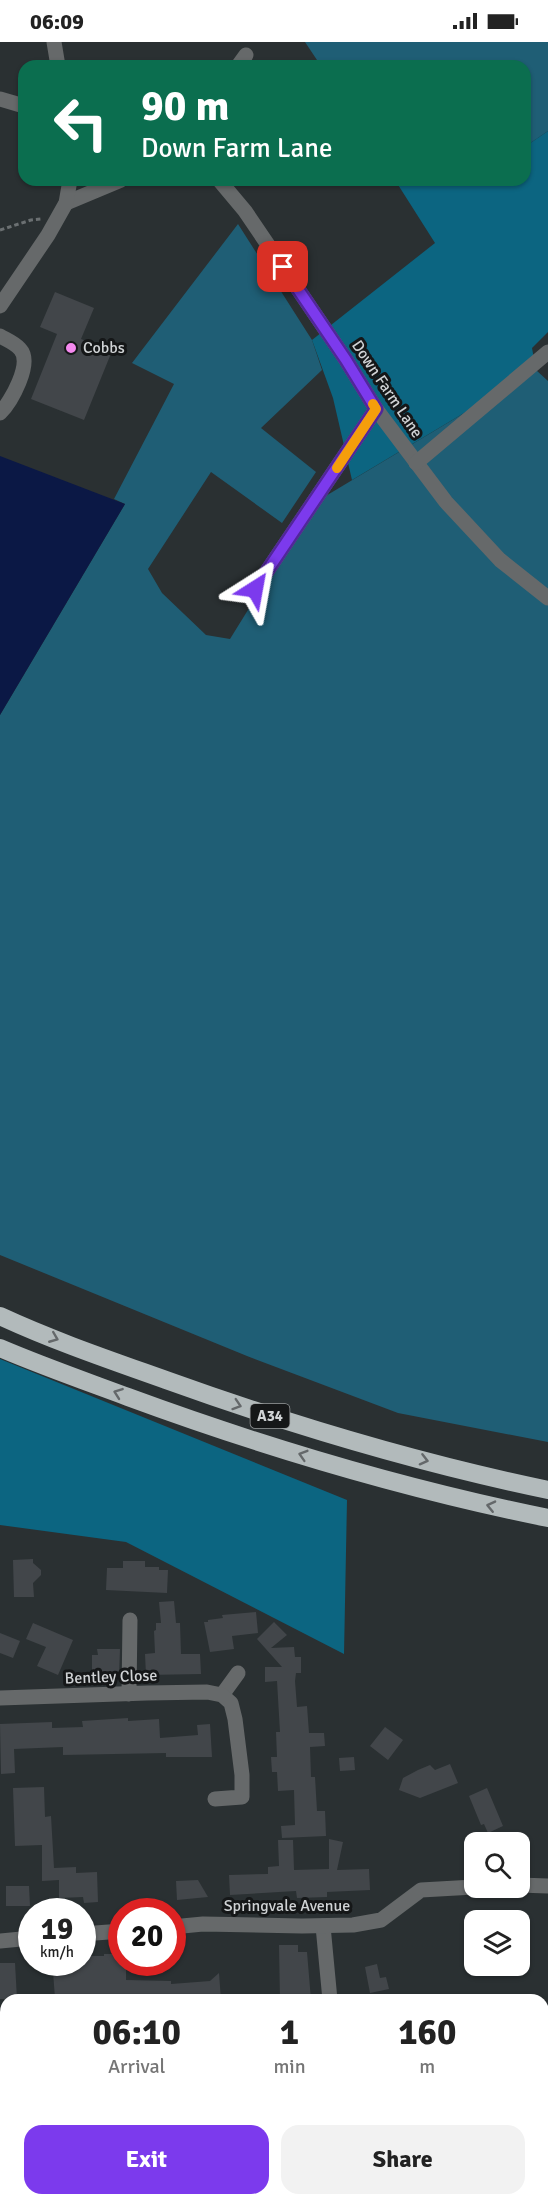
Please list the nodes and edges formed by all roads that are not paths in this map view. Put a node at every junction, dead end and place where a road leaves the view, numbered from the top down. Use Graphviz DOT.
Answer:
graph roads {
  1 [pos="54,42"];
  2 [pos="57,60"];
  3 [pos="0,99"];
  4 [pos="18,104"];
  5 [pos="69,186"];
  6 [pos="107,186"];
  7 [pos="224,186"];
  8 [pos="66,203"];
  9 [pos="0,306"];
  10 [pos="0,336"];
  11 [pos="548,352"];
  12 [pos="376,409"];
  13 [pos="0,413"];
  14 [pos="416,463"];
  15 [pos="255,589"];
  16 [pos="548,598"];
  17 [pos="0,1316"];
  18 [pos="0,1348"];
  19 [pos="548,1490"];
  20 [pos="548,1518"];
  21 [pos="130,1620"];
  22 [pos="238,1673"];
  23 [pos="129,1694"];
  24 [pos="222,1695"];
  25 [pos="0,1698"];
  26 [pos="215,1799"];
  27 [pos="530,1886"];
  28 [pos="548,1886"];
  29 [pos="464,1888"];
  30 [pos="186,1926"];
  31 [pos="323,1926"];
  32 [pos="18,1939"];
  33 [pos="0,1941"];
  34 [pos="329,1994"];
  1 -- 2 [label="street"];
  3 -- 4 [label="street"];
  5 -- 8 [label="street"];
  6 -- 8 [label="street"];
  7 -- 12 [label="street, Down Farm Lane"];
  8 -- 9 [label="street"];
  10 -- 13 [label="street"];
  11 -- 14 [label="street"];
  12 -- 14 [label="street, Down Farm Lane"];
  12 -- 15 [label="street"];
  14 -- 16 [label="street, Down Farm Lane"];
  17 -- 19 [label="highway, A34, one-way"];
  20 -- 18 [label="highway, A34, one-way"];
  21 -- 23 [label="street"];
  22 -- 24 [label="street"];
  23 -- 24 [label="street, Bentley Close"];
  23 -- 25 [label="street, Bentley Close"];
  24 -- 26 [label="street"];
  27 -- 28 [label="street"];
  29 -- 31 [label="street, Springvale Avenue"];
  30 -- 31 [label="street, Springvale Avenue"];
  31 -- 34 [label="street"];
  32 -- 33 [label="street"];
}
